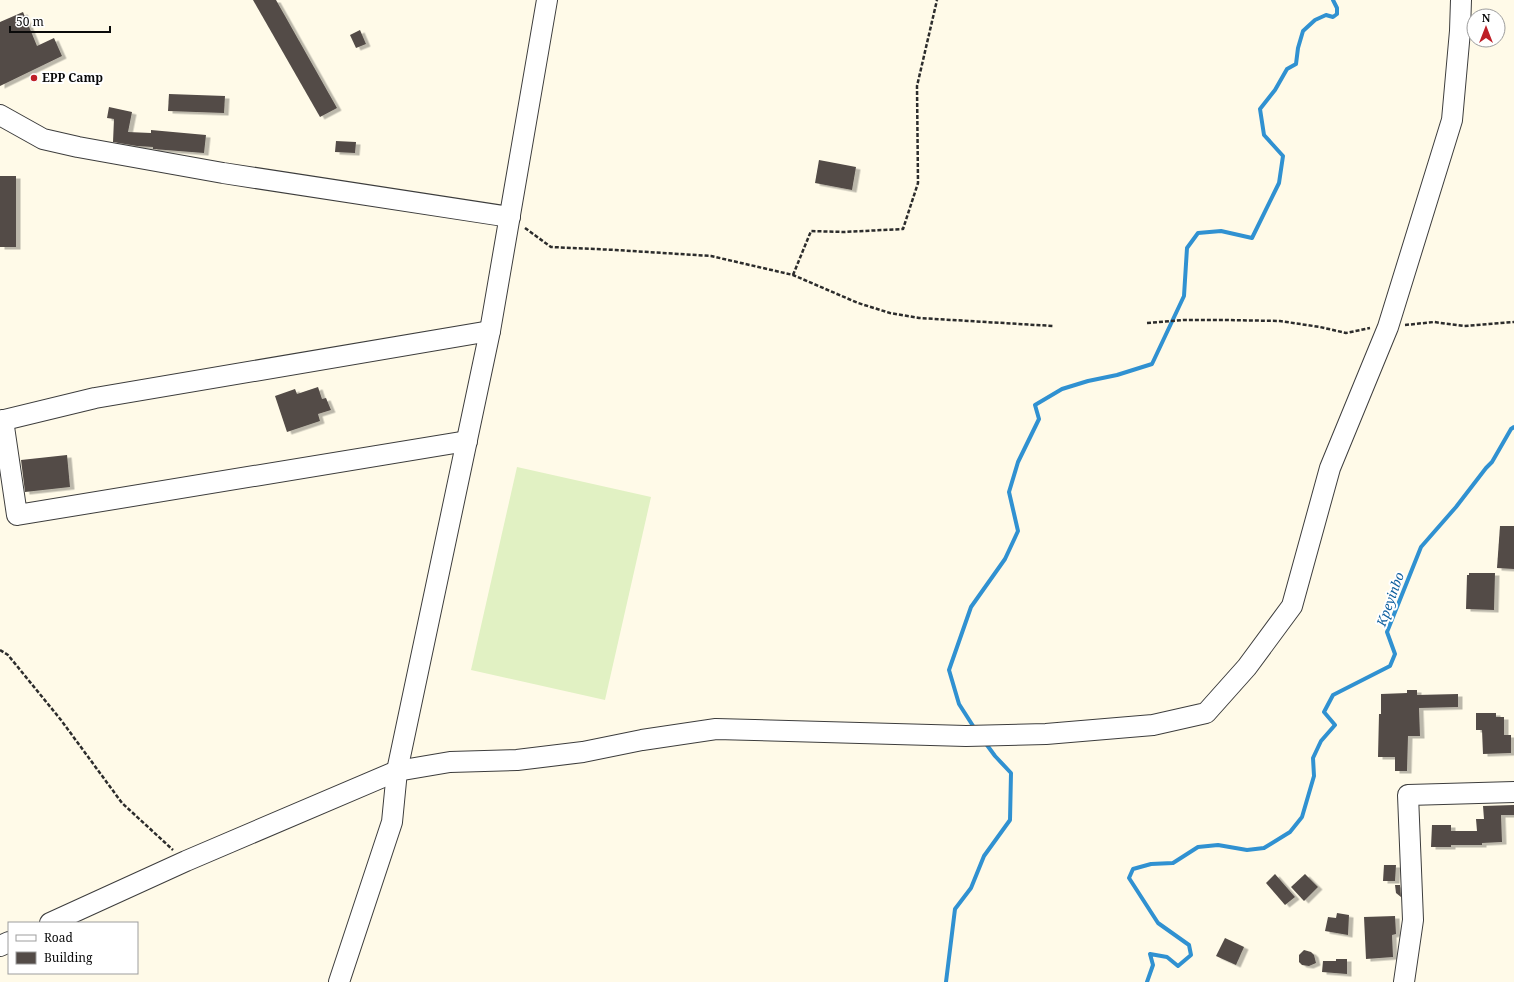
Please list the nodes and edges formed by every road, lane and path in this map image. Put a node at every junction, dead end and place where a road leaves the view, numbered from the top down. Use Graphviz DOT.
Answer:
graph roads {
  1 [pos="547,0"];
  2 [pos="936,0"];
  3 [pos="1461,0"];
  4 [pos="0,115"];
  5 [pos="510,217"];
  6 [pos="793,274"];
  7 [pos="1514,322"];
  8 [pos="1146,323"];
  9 [pos="1053,326"];
  10 [pos="1388,327"];
  11 [pos="490,331"];
  12 [pos="2,421"];
  13 [pos="467,441"];
  14 [pos="0,650"];
  15 [pos="397,771"];
  16 [pos="1514,792"];
  17 [pos="186,861"];
  18 [pos="52,922"];
  19 [pos="339,982"];
  20 [pos="1404,982"];
  1 -- 5 [label="street"];
  2 -- 6 [label="path"];
  3 -- 10 [label="street"];
  4 -- 5 [label="street"];
  5 -- 6 [label="path"];
  5 -- 11 [label="street"];
  6 -- 9 [label="path"];
  7 -- 10 [label="path"];
  8 -- 10 [label="path"];
  10 -- 15 [label="street"];
  11 -- 12 [label="street"];
  11 -- 13 [label="street"];
  12 -- 13 [label="street"];
  13 -- 15 [label="street"];
  14 -- 17 [label="path"];
  15 -- 17 [label="street"];
  15 -- 19 [label="street"];
  16 -- 20 [label="street"];
  17 -- 18 [label="street"];
}
